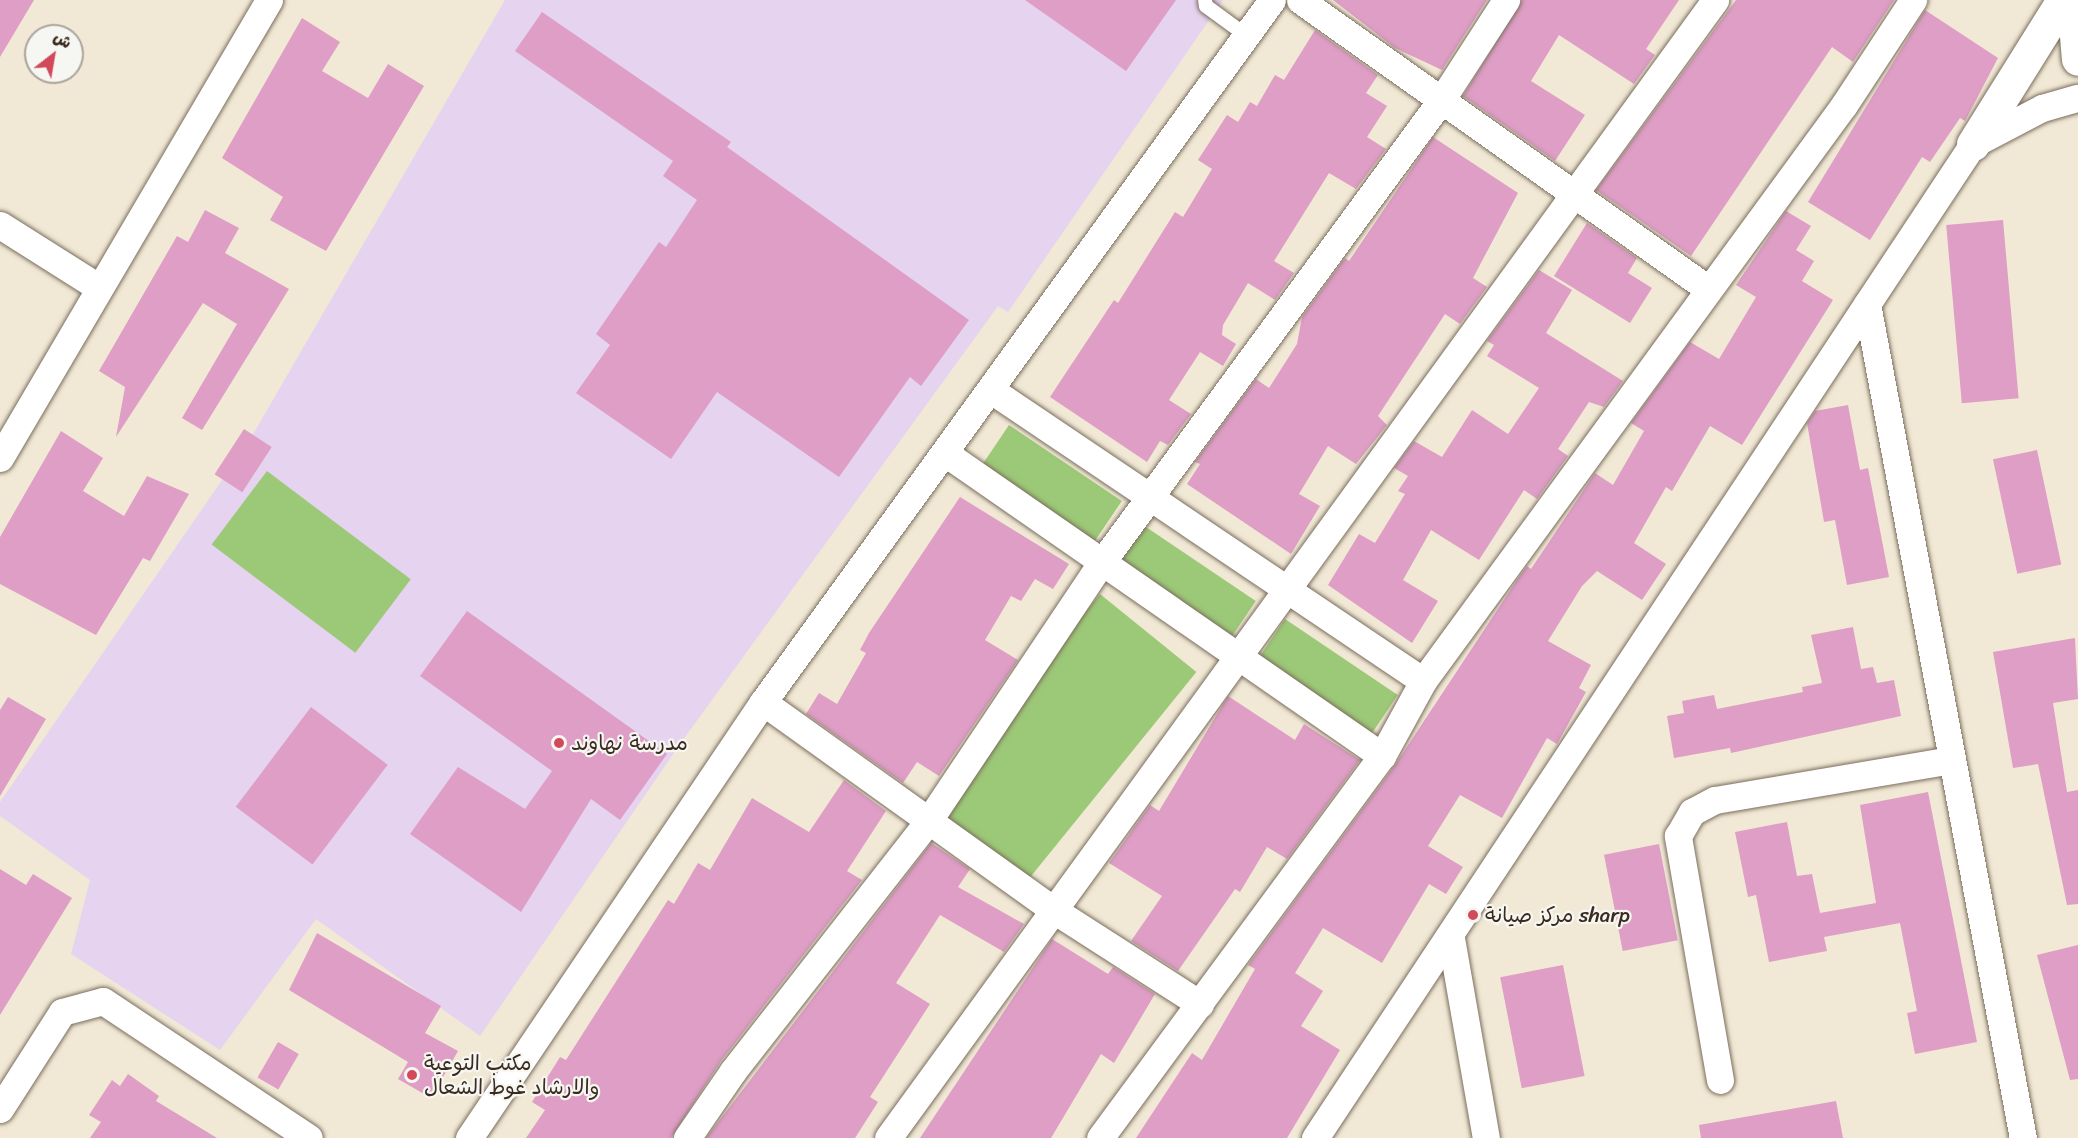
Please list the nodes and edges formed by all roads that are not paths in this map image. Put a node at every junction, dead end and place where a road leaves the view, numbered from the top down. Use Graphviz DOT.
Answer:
graph roads {
  1 [pos="269,0"];
  2 [pos="1205,0"];
  3 [pos="1272,0"];
  4 [pos="1300,0"];
  5 [pos="1506,0"];
  6 [pos="1715,0"];
  7 [pos="1913,0"];
  8 [pos="2063,0"];
  9 [pos="2073,0"];
  10 [pos="1247,36"];
  11 [pos="2078,59"];
  12 [pos="2078,98"];
  13 [pos="1442,99"];
  14 [pos="1973,144"];
  15 [pos="1573,195"];
  16 [pos="0,225"];
  17 [pos="98,287"];
  18 [pos="1708,289"];
  19 [pos="1867,304"];
  20 [pos="991,390"];
  21 [pos="945,453"];
  22 [pos="0,458"];
  23 [pos="1150,497"];
  24 [pos="1102,562"];
  25 [pos="1287,589"];
  26 [pos="1239,657"];
  27 [pos="1423,681"];
  28 [pos="763,702"];
  29 [pos="1382,756"];
  30 [pos="1951,760"];
  31 [pos="929,820"];
  32 [pos="1052,909"];
  33 [pos="1451,938"];
  34 [pos="1200,1004"];
  35 [pos="1720,1080"];
  36 [pos="0,1109"];
  37 [pos="309,1138"];
  38 [pos="469,1138"];
  39 [pos="687,1138"];
  40 [pos="888,1138"];
  41 [pos="1100,1138"];
  42 [pos="1315,1138"];
  43 [pos="1486,1138"];
  44 [pos="2023,1138"];
  1 -- 17 [label="street"];
  2 -- 10 [label="lane"];
  3 -- 10 [label="street"];
  4 -- 13 [label="street"];
  5 -- 13 [label="street"];
  6 -- 15 [label="street"];
  7 -- 18 [label="street"];
  8 -- 14 [label="main road"];
  9 -- 11 [label="main road"];
  10 -- 20 [label="street"];
  12 -- 14 [label="street"];
  13 -- 15 [label="street"];
  13 -- 23 [label="street"];
  14 -- 19 [label="street"];
  15 -- 18 [label="street"];
  15 -- 25 [label="street"];
  16 -- 17 [label="street"];
  17 -- 22 [label="street"];
  18 -- 27 [label="street"];
  19 -- 30 [label="street"];
  19 -- 33 [label="street"];
  20 -- 21 [label="street"];
  20 -- 23 [label="street"];
  21 -- 24 [label="street"];
  21 -- 28 [label="street"];
  23 -- 24 [label="street"];
  23 -- 25 [label="street"];
  24 -- 26 [label="street"];
  24 -- 31 [label="street"];
  25 -- 26 [label="street"];
  25 -- 27 [label="street"];
  26 -- 29 [label="street"];
  26 -- 32 [label="street"];
  27 -- 29 [label="street"];
  28 -- 31 [label="street"];
  28 -- 38 [label="street"];
  29 -- 34 [label="street"];
  30 -- 35 [label="street"];
  30 -- 44 [label="street"];
  31 -- 32 [label="street"];
  31 -- 39 [label="street"];
  32 -- 34 [label="street"];
  32 -- 40 [label="street"];
  33 -- 42 [label="street"];
  33 -- 43 [label="street"];
  34 -- 41 [label="street"];
  36 -- 37 [label="street"];
}
